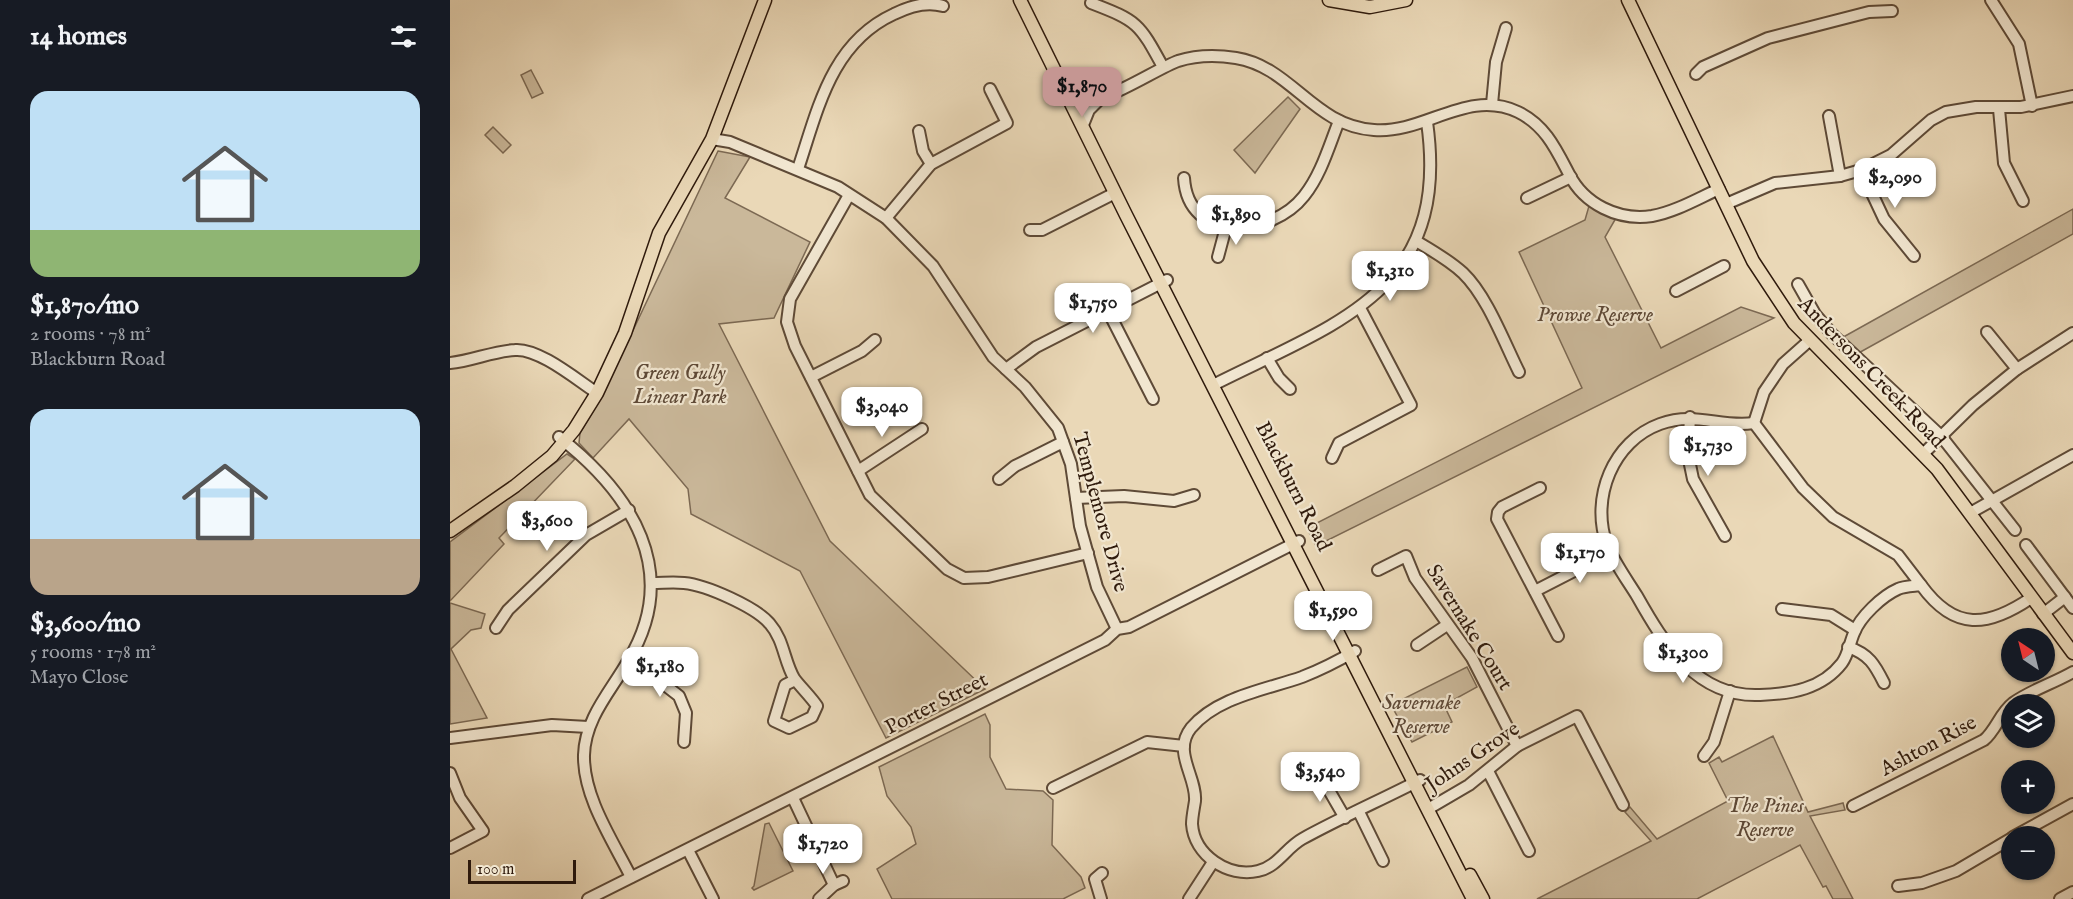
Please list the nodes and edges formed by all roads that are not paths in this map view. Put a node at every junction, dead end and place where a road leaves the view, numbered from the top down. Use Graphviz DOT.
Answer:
graph roads {
  1 [pos="765,0"];
  2 [pos="1020,0"];
  3 [pos="1329,0"];
  4 [pos="1406,0"];
  5 [pos="1628,0"];
  6 [pos="1991,0"];
  7 [pos="1091,3"];
  8 [pos="943,6"];
  9 [pos="1892,11"];
  10 [pos="1506,28"];
  11 [pos="1163,67"];
  12 [pos="1696,74"];
  13 [pos="990,89"];
  14 [pos="2073,96"];
  15 [pos="1071,100"];
  16 [pos="1099,100"];
  17 [pos="1492,104"];
  18 [pos="2032,106"];
  19 [pos="1999,109"];
  20 [pos="1829,116"];
  21 [pos="1339,121"];
  22 [pos="1427,122"];
  23 [pos="1083,124"];
  24 [pos="919,131"];
  25 [pos="716,141"];
  26 [pos="931,164"];
  27 [pos="798,169"];
  28 [pos="1861,170"];
  29 [pos="1840,176"];
  30 [pos="1571,177"];
  31 [pos="1184,178"];
  32 [pos="1719,189"];
  33 [pos="1115,193"];
  34 [pos="849,195"];
  35 [pos="1527,198"];
  36 [pos="2023,201"];
  37 [pos="1726,204"];
  38 [pos="886,218"];
  39 [pos="1226,227"];
  40 [pos="1030,230"];
  41 [pos="1416,241"];
  42 [pos="1914,256"];
  43 [pos="1218,257"];
  44 [pos="1724,266"];
  45 [pos="1164,282"];
  46 [pos="1798,284"];
  47 [pos="1676,291"];
  48 [pos="1360,309"];
  49 [pos="1108,311"];
  50 [pos="1988,332"];
  51 [pos="2073,333"];
  52 [pos="875,340"];
  53 [pos="1810,340"];
  54 [pos="1268,357"];
  55 [pos="450,363"];
  56 [pos="1006,369"];
  57 [pos="2017,369"];
  58 [pos="1519,372"];
  59 [pos="811,377"];
  60 [pos="1216,384"];
  61 [pos="1290,389"];
  62 [pos="594,391"];
  63 [pos="1153,399"];
  64 [pos="1690,417"];
  65 [pos="1754,423"];
  66 [pos="922,429"];
  67 [pos="1941,436"];
  68 [pos="562,440"];
  69 [pos="1063,442"];
  70 [pos="1923,454"];
  71 [pos="2073,455"];
  72 [pos="1332,458"];
  73 [pos="858,471"];
  74 [pos="999,479"];
  75 [pos="1540,488"];
  76 [pos="1194,495"];
  77 [pos="1076,498"];
  78 [pos="1992,500"];
  79 [pos="629,510"];
  80 [pos="1970,513"];
  81 [pos="450,529"];
  82 [pos="2015,530"];
  83 [pos="1725,536"];
  84 [pos="1296,543"];
  85 [pos="2026,545"];
  86 [pos="1611,552"];
  87 [pos="1088,553"];
  88 [pos="1378,570"];
  89 [pos="652,583"];
  90 [pos="1921,585"];
  91 [pos="1535,591"];
  92 [pos="2066,597"];
  93 [pos="2031,598"];
  94 [pos="2073,608"];
  95 [pos="1782,609"];
  96 [pos="2043,614"];
  97 [pos="1447,625"];
  98 [pos="496,628"];
  99 [pos="1117,629"];
  100 [pos="1855,630"];
  101 [pos="1558,636"];
  102 [pos="1417,645"];
  103 [pos="1848,648"];
  104 [pos="1352,653"];
  105 [pos="2073,653"];
  106 [pos="630,658"];
  107 [pos="2073,672"];
  108 [pos="795,680"];
  109 [pos="1884,683"];
  110 [pos="1730,691"];
  111 [pos="588,727"];
  112 [pos="450,738"];
  113 [pos="684,742"];
  114 [pos="1184,746"];
  115 [pos="1517,746"];
  116 [pos="1704,756"];
  117 [pos="1488,771"];
  118 [pos="450,773"];
  119 [pos="1319,773"];
  120 [pos="1417,782"];
  121 [pos="1053,788"];
  122 [pos="792,798"];
  123 [pos="2073,804"];
  124 [pos="1623,805"];
  125 [pos="1853,806"];
  126 [pos="1431,807"];
  127 [pos="1359,812"];
  128 [pos="1345,818"];
  129 [pos="2032,826"];
  130 [pos="2001,844"];
  131 [pos="450,848"];
  132 [pos="688,850"];
  133 [pos="1529,850"];
  134 [pos="1383,861"];
  135 [pos="1213,862"];
  136 [pos="1102,873"];
  137 [pos="631,877"];
  138 [pos="1898,886"];
  139 [pos="2073,892"];
  140 [pos="594,898"];
  141 [pos="713,899"];
  142 [pos="819,899"];
  143 [pos="1101,899"];
  144 [pos="1189,899"];
  145 [pos="1473,899"];
  146 [pos="1483,899"];
  147 [pos="2060,899"];
  1 -- 25 [label="main road"];
  2 -- 15 [label="main road, Blackburn Road"];
  3 -- 4 [label="main road"];
  5 -- 32 [label="main road, Andersons Creek Road"];
  6 -- 18 [label="street"];
  7 -- 11 [label="street"];
  8 -- 27 [label="street"];
  9 -- 12 [label="street"];
  10 -- 17 [label="street"];
  11 -- 16 [label="street"];
  11 -- 21 [label="street"];
  13 -- 26 [label="street"];
  14 -- 18 [label="street"];
  15 -- 16 [label="street"];
  15 -- 23 [label="main road, Blackburn Road"];
  16 -- 23 [label="street"];
  17 -- 22 [label="street"];
  17 -- 30 [label="street"];
  18 -- 19 [label="street"];
  19 -- 28 [label="street"];
  19 -- 36 [label="street"];
  20 -- 29 [label="street"];
  21 -- 22 [label="street"];
  21 -- 39 [label="street"];
  22 -- 41 [label="street"];
  23 -- 33 [label="main road, Blackburn Road"];
  23 -- 45 [label="main road, Blackburn Road"];
  24 -- 26 [label="street"];
  25 -- 27 [label="street, Templemore Drive"];
  25 -- 62 [label="main road"];
  26 -- 38 [label="street"];
  27 -- 34 [label="street, Templemore Drive"];
  28 -- 29 [label="street"];
  28 -- 42 [label="street"];
  29 -- 37 [label="street"];
  30 -- 32 [label="street"];
  30 -- 35 [label="street"];
  31 -- 39 [label="street"];
  32 -- 37 [label="main road, Andersons Creek Road"];
  33 -- 40 [label="street"];
  33 -- 45 [label="main road, Blackburn Road"];
  34 -- 38 [label="street, Templemore Drive"];
  34 -- 59 [label="street"];
  37 -- 53 [label="main road, Andersons Creek Road"];
  38 -- 56 [label="street, Templemore Drive"];
  39 -- 43 [label="street"];
  41 -- 48 [label="street"];
  41 -- 58 [label="street"];
  44 -- 47 [label="street"];
  45 -- 49 [label="street"];
  45 -- 60 [label="main road, Blackburn Road"];
  46 -- 67 [label="street"];
  48 -- 54 [label="street"];
  48 -- 72 [label="street"];
  49 -- 56 [label="street"];
  49 -- 63 [label="street"];
  50 -- 57 [label="street"];
  51 -- 57 [label="street"];
  52 -- 59 [label="street"];
  53 -- 65 [label="street"];
  53 -- 70 [label="main road, Andersons Creek Road"];
  54 -- 60 [label="street"];
  54 -- 61 [label="street"];
  55 -- 62 [label="street"];
  56 -- 69 [label="street, Templemore Drive"];
  57 -- 67 [label="street"];
  59 -- 73 [label="street"];
  60 -- 84 [label="main road, Blackburn Road"];
  62 -- 68 [label="main road"];
  64 -- 65 [label="street"];
  64 -- 83 [label="street"];
  64 -- 86 [label="street"];
  65 -- 90 [label="street"];
  66 -- 73 [label="street"];
  67 -- 70 [label="street"];
  67 -- 78 [label="street"];
  68 -- 79 [label="street"];
  68 -- 81 [label="main road"];
  69 -- 74 [label="street"];
  69 -- 77 [label="street, Templemore Drive"];
  70 -- 80 [label="main road, Andersons Creek Road"];
  71 -- 78 [label="street"];
  73 -- 87 [label="street"];
  75 -- 91 [label="street"];
  76 -- 77 [label="street"];
  77 -- 87 [label="street, Templemore Drive"];
  78 -- 80 [label="street"];
  78 -- 82 [label="street"];
  79 -- 89 [label="street"];
  79 -- 98 [label="street"];
  80 -- 93 [label="main road, Andersons Creek Road"];
  84 -- 99 [label="street, Porter Street"];
  84 -- 104 [label="main road, Blackburn Road"];
  85 -- 92 [label="street"];
  86 -- 91 [label="street"];
  86 -- 110 [label="street"];
  87 -- 99 [label="street, Templemore Drive"];
  88 -- 97 [label="street, Savernake Court"];
  89 -- 106 [label="street"];
  89 -- 108 [label="street"];
  90 -- 93 [label="street"];
  90 -- 100 [label="street"];
  91 -- 101 [label="street"];
  92 -- 94 [label="street"];
  92 -- 96 [label="street"];
  93 -- 96 [label="main road, Andersons Creek Road"];
  95 -- 100 [label="street"];
  96 -- 105 [label="main road, Andersons Creek Road"];
  97 -- 102 [label="street"];
  97 -- 115 [label="street, Savernake Court"];
  99 -- 122 [label="street, Porter Street"];
  100 -- 103 [label="street"];
  103 -- 109 [label="street"];
  103 -- 110 [label="street"];
  104 -- 114 [label="street"];
  104 -- 120 [label="main road, Blackburn Road"];
  106 -- 111 [label="street"];
  106 -- 113 [label="street"];
  107 -- 125 [label="street, Ashton Rise"];
  108 -- 108 [label="street"];
  110 -- 116 [label="street"];
  111 -- 112 [label="street"];
  111 -- 137 [label="street"];
  114 -- 121 [label="street"];
  114 -- 135 [label="street"];
  115 -- 117 [label="street, Johns Grove"];
  115 -- 124 [label="street, Johns Grove"];
  117 -- 126 [label="street, Johns Grove"];
  117 -- 133 [label="street"];
  118 -- 131 [label="street"];
  119 -- 128 [label="street"];
  120 -- 126 [label="main road, Blackburn Road"];
  120 -- 127 [label="street"];
  122 -- 132 [label="street, Porter Street"];
  122 -- 142 [label="street"];
  123 -- 129 [label="street"];
  126 -- 145 [label="main road, Blackburn Road"];
  126 -- 146 [label="main road, Blackburn Road"];
  127 -- 128 [label="street"];
  127 -- 134 [label="street"];
  128 -- 135 [label="street"];
  130 -- 138 [label="street"];
  132 -- 137 [label="street, Porter Street"];
  132 -- 141 [label="street"];
  135 -- 144 [label="street"];
  136 -- 143 [label="street"];
  137 -- 140 [label="street, Porter Street"];
  139 -- 147 [label="street"];
}
